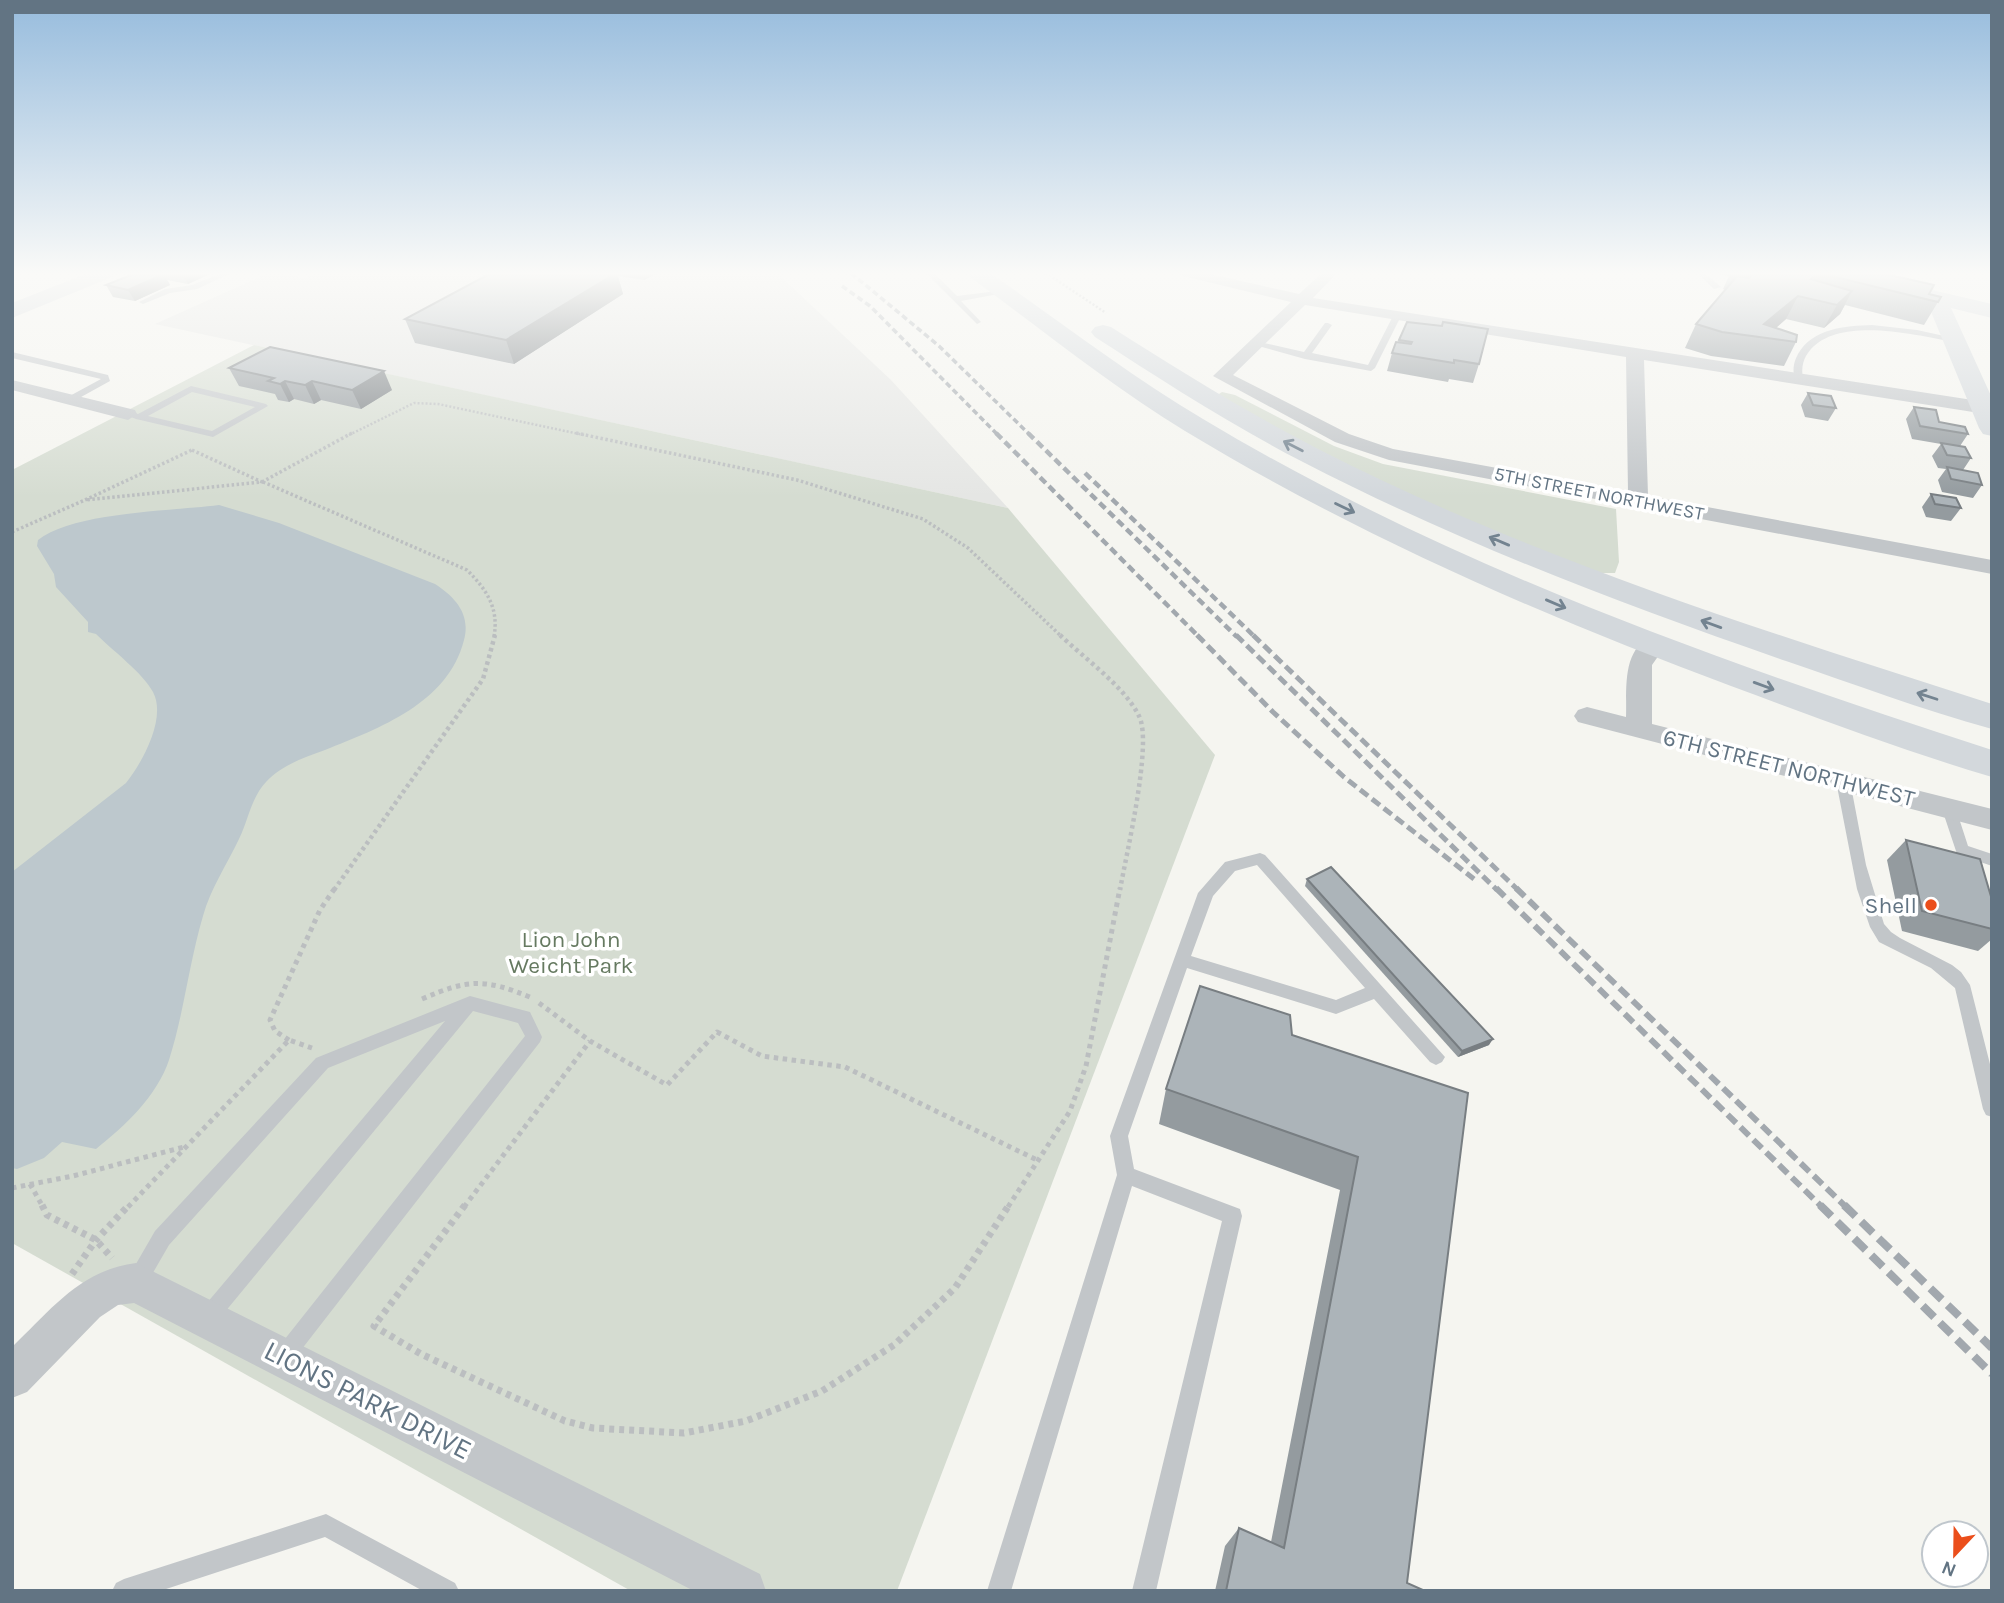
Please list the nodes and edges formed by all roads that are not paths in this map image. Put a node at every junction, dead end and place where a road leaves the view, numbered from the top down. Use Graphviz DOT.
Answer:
graph roads {
  1 [pos="1082,348"];
  2 [pos="1127,348"];
  3 [pos="1251,348"];
  4 [pos="1271,348"];
  5 [pos="1311,348"];
  6 [pos="1380,348"];
  7 [pos="1601,348"];
  8 [pos="1806,348"];
  9 [pos="1958,348"];
  10 [pos="1635,353"];
  11 [pos="12,355"];
  12 [pos="1305,356"];
  13 [pos="1799,379"];
  14 [pos="12,385"];
  15 [pos="69,400"];
  16 [pos="1989,415"];
  17 [pos="134,416"];
  18 [pos="1638,501"];
  19 [pos="1992,567"];
  20 [pos="1654,645"];
  21 [pos="1587,716"];
  22 [pos="1992,717"];
  23 [pos="1639,730"];
  24 [pos="1992,764"];
  25 [pos="1843,782"];
  26 [pos="1949,808"];
  27 [pos="1992,820"];
  28 [pos="1992,860"];
  29 [pos="1182,960"];
  30 [pos="1377,990"];
  31 [pos="470,1003"];
  32 [pos="1436,1057"];
  33 [pos="1992,1109"];
  34 [pos="1126,1175"];
  35 [pos="136,1283"];
  36 [pos="208,1318"];
  37 [pos="284,1357"];
  38 [pos="12,1377"];
  39 [pos="124,1591"];
  40 [pos="447,1591"];
  41 [pos="743,1591"];
  42 [pos="999,1591"];
  43 [pos="1144,1591"];
  1 -- 20 [label="main road, one-way"];
  22 -- 2 [label="main road, one-way"];
  3 -- 18 [label="street, 5TH STREET NORTHWEST"];
  4 -- 12 [label="lane"];
  5 -- 12 [label="lane"];
  6 -- 12 [label="lane"];
  7 -- 10 [label="street"];
  8 -- 13 [label="lane"];
  9 -- 16 [label="main road"];
  10 -- 13 [label="street"];
  10 -- 18 [label="street"];
  11 -- 15 [label="lane"];
  13 -- 16 [label="street"];
  14 -- 15 [label="street"];
  15 -- 17 [label="street"];
  17 -- 17 [label="lane"];
  18 -- 19 [label="street, 5TH STREET NORTHWEST"];
  20 -- 23 [label="street"];
  20 -- 24 [label="main road, one-way"];
  21 -- 23 [label="street, 6TH STREET NORTHWEST"];
  23 -- 25 [label="street, 6TH STREET NORTHWEST"];
  25 -- 26 [label="street, 6TH STREET NORTHWEST"];
  25 -- 33 [label="lane"];
  26 -- 27 [label="street, 6TH STREET NORTHWEST"];
  26 -- 28 [label="lane"];
  29 -- 30 [label="lane"];
  29 -- 30 [label="lane"];
  29 -- 34 [label="lane"];
  30 -- 32 [label="lane"];
  31 -- 35 [label="lane"];
  31 -- 36 [label="lane"];
  31 -- 37 [label="lane"];
  34 -- 42 [label="lane"];
  34 -- 43 [label="lane"];
  35 -- 36 [label="street, LIONS PARK DRIVE"];
  35 -- 38 [label="street"];
  36 -- 37 [label="street, LIONS PARK DRIVE"];
  37 -- 41 [label="street, LIONS PARK DRIVE"];
  39 -- 40 [label="lane"];
}
